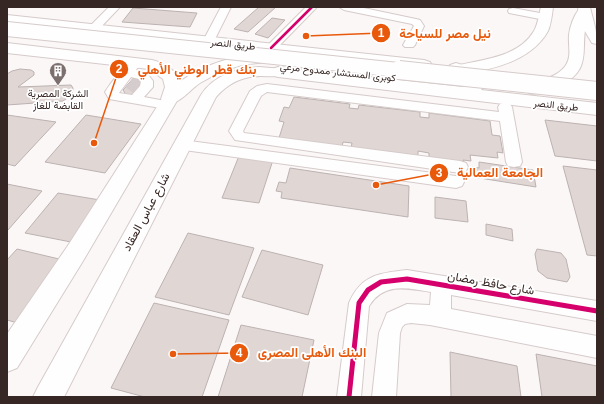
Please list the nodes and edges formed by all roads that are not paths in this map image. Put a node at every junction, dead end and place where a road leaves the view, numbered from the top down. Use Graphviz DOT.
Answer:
graph roads {
  1 [pos="115,7"];
  2 [pos="122,7"];
  3 [pos="226,7"];
  4 [pos="312,7"];
  5 [pos="344,7"];
  6 [pos="584,9"];
  7 [pos="513,11"];
  8 [pos="546,12"];
  9 [pos="7,19"];
  10 [pos="7,29"];
  11 [pos="101,29"];
  12 [pos="154,35"];
  13 [pos="7,38"];
  14 [pos="597,40"];
  15 [pos="209,41"];
  16 [pos="408,46"];
  17 [pos="7,48"];
  18 [pos="271,48"];
  19 [pos="325,55"];
  20 [pos="460,69"];
  21 [pos="278,72"];
  22 [pos="135,79"];
  23 [pos="362,82"];
  24 [pos="597,86"];
  25 [pos="597,91"];
  26 [pos="461,94"];
  27 [pos="358,99"];
  28 [pos="504,99"];
  29 [pos="597,100"];
  30 [pos="168,102"];
  31 [pos="597,109"];
  32 [pos="506,117"];
  33 [pos="182,145"];
  34 [pos="514,162"];
  35 [pos="441,285"];
  36 [pos="597,311"];
  37 [pos="440,317"];
  38 [pos="597,347"];
  39 [pos="7,358"];
  40 [pos="48,397"];
  41 [pos="349,397"];
  42 [pos="384,397"];
  1 -- 11 [label="street"];
  2 -- 11 [label="street"];
  3 -- 15 [label="street"];
  4 -- 18 [label="street"];
  5 -- 16 [label="street"];
  6 -- 14 [label="main road"];
  6 -- 26 [label="highway"];
  7 -- 8 [label="street"];
  8 -- 20 [label="main road"];
  9 -- 11 [label="highway, طريق النصر"];
  10 -- 25 [label="highway, كوبرى المستشار ممدوح مرعي, bridge"];
  11 -- 12 [label="highway, طريق النصر"];
  12 -- 15 [label="highway, طريق النصر"];
  12 -- 22 [label="highway"];
  13 -- 29 [label="highway, كوبرى المستشار ممدوح مرعي"];
  15 -- 18 [label="highway, طريق النصر"];
  17 -- 22 [label="highway"];
  18 -- 19 [label="highway, طريق النصر"];
  19 -- 20 [label="highway, طريق النصر"];
  19 -- 30 [label="highway"];
  20 -- 26 [label="highway"];
  21 -- 23 [label="highway, طريق النصر"];
  21 -- 33 [label="main road, شارع عباس العقاد"];
  22 -- 30 [label="street"];
  22 -- 30 [label="highway"];
  23 -- 26 [label="highway, طريق النصر"];
  23 -- 27 [label="street"];
  24 -- 29 [label="highway"];
  26 -- 28 [label="highway, طريق النصر"];
  27 -- 32 [label="street"];
  27 -- 33 [label="street"];
  28 -- 31 [label="highway, طريق النصر"];
  28 -- 32 [label="street"];
  30 -- 39 [label="main road"];
  32 -- 34 [label="street"];
  33 -- 40 [label="main road, شارع عباس العقاد"];
  35 -- 36 [label="street, شارع حافظ رمضان"];
  35 -- 37 [label="street"];
  35 -- 41 [label="street, شارع حافظ رمضان"];
  37 -- 38 [label="street"];
  37 -- 42 [label="street"];
}
